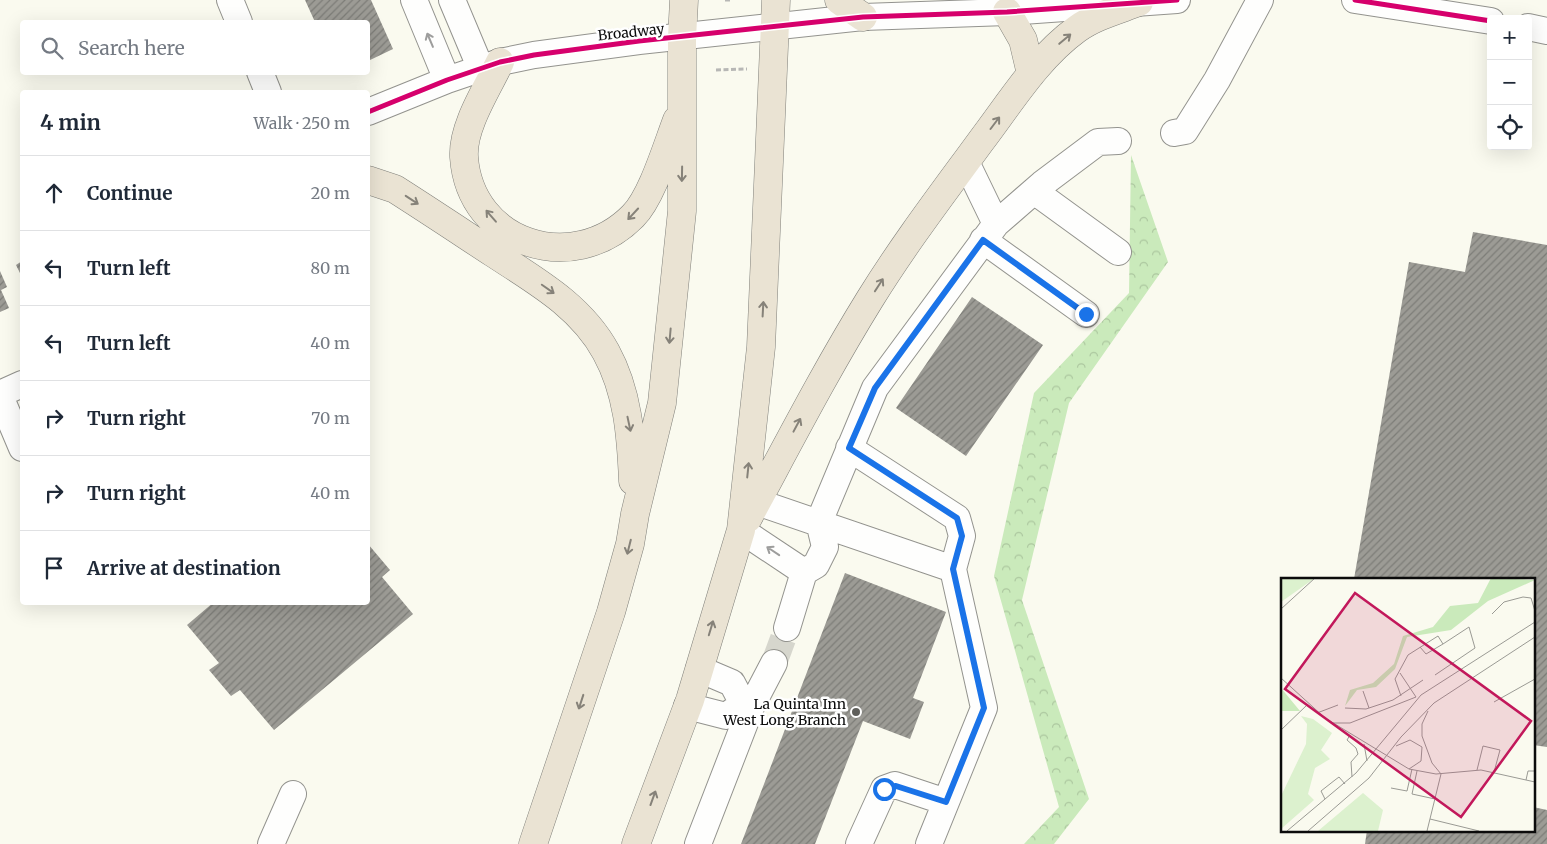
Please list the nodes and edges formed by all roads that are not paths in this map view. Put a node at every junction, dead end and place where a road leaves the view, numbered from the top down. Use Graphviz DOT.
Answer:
graph roads {
  1 [pos="230,0"];
  2 [pos="414,0"];
  3 [pos="452,0"];
  4 [pos="684,0"];
  5 [pos="776,0"];
  6 [pos="839,0"];
  7 [pos="1177,0"];
  8 [pos="1260,0"];
  9 [pos="1355,0"];
  10 [pos="1139,2"];
  11 [pos="978,6"];
  12 [pos="1007,12"];
  13 [pos="863,17"];
  14 [pos="238,20"];
  15 [pos="1487,20"];
  16 [pos="775,28"];
  17 [pos="1532,28"];
  18 [pos="1547,30"];
  19 [pos="682,38"];
  20 [pos="491,66"];
  21 [pos="1031,74"];
  22 [pos="261,75"];
  23 [pos="447,80"];
  24 [pos="267,90"];
  25 [pos="683,107"];
  26 [pos="370,111"];
  27 [pos="1174,133"];
  28 [pos="1118,141"];
  29 [pos="966,162"];
  30 [pos="370,181"];
  31 [pos="1034,191"];
  32 [pos="989,232"];
  33 [pos="1118,252"];
  34 [pos="1086,314"];
  35 [pos="20,385"];
  36 [pos="0,395"];
  37 [pos="20,443"];
  38 [pos="849,448"];
  39 [pos="751,499"];
  40 [pos="635,514"];
  41 [pos="819,522"];
  42 [pos="741,530"];
  43 [pos="953,569"];
  44 [pos="804,572"];
  45 [pos="787,628"];
  46 [pos="774,663"];
  47 [pos="699,669"];
  48 [pos="747,705"];
  49 [pos="687,706"];
  50 [pos="292,794"];
  51 [pos="946,802"];
  52 [pos="271,844"];
  53 [pos="534,844"];
  54 [pos="636,844"];
  55 [pos="698,844"];
  56 [pos="860,844"];
  57 [pos="929,844"];
  1 -- 14 [label="street"];
  23 -- 2 [label="street, one-way"];
  3 -- 20 [label="street"];
  4 -- 19 [label="highway"];
  5 -- 16 [label="highway"];
  6 -- 13 [label="highway"];
  7 -- 10 [label="street, Broadway"];
  8 -- 27 [label="street"];
  9 -- 15 [label="street"];
  10 -- 12 [label="street, Broadway"];
  21 -- 10 [label="highway, one-way"];
  11 -- 12 [label="street, Broadway"];
  11 -- 13 [label="street, Broadway"];
  12 -- 21 [label="highway"];
  13 -- 16 [label="street, Broadway"];
  16 -- 19 [label="street, Broadway"];
  39 -- 16 [label="highway, one-way"];
  17 -- 18 [label="street"];
  19 -- 20 [label="street, Broadway"];
  19 -- 25 [label="highway"];
  20 -- 23 [label="street, Broadway"];
  25 -- 20 [label="highway, one-way"];
  29 -- 21 [label="highway, one-way"];
  22 -- 24 [label="street"];
  23 -- 26 [label="street, Broadway"];
  25 -- 40 [label="highway, one-way"];
  28 -- 31 [label="street"];
  29 -- 32 [label="street"];
  39 -- 29 [label="highway, one-way"];
  30 -- 40 [label="highway, one-way"];
  31 -- 32 [label="street"];
  31 -- 33 [label="street"];
  32 -- 34 [label="street"];
  32 -- 38 [label="street"];
  35 -- 36 [label="street"];
  36 -- 37 [label="street"];
  38 -- 41 [label="street"];
  38 -- 43 [label="street"];
  39 -- 41 [label="street"];
  39 -- 42 [label="highway"];
  40 -- 53 [label="highway, one-way"];
  41 -- 43 [label="street"];
  41 -- 44 [label="street"];
  44 -- 42 [label="street, one-way"];
  47 -- 42 [label="highway, one-way"];
  43 -- 51 [label="street"];
  44 -- 45 [label="street"];
  46 -- 48 [label="street"];
  47 -- 48 [label="street"];
  47 -- 49 [label="highway"];
  48 -- 49 [label="street"];
  48 -- 55 [label="street"];
  54 -- 49 [label="highway, one-way"];
  50 -- 52 [label="street"];
  51 -- 56 [label="street"];
  51 -- 57 [label="street"];
}
